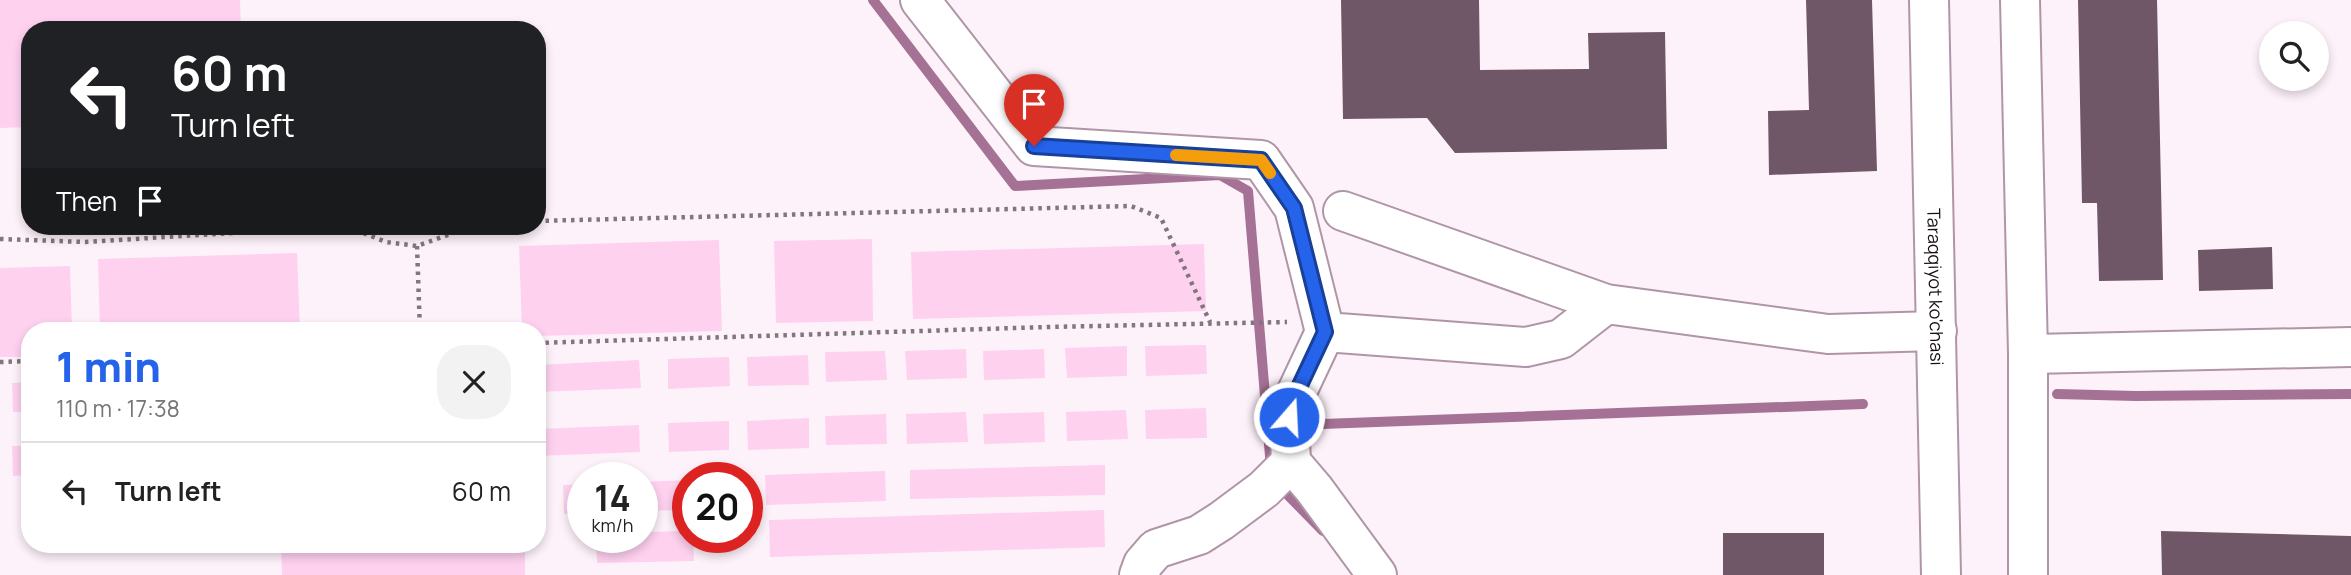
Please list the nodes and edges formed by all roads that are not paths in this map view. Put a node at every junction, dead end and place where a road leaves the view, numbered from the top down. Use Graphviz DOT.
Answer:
graph roads {
  1 [pos="920,0"];
  2 [pos="1929,0"];
  3 [pos="2020,0"];
  4 [pos="1343,211"];
  5 [pos="1606,304"];
  6 [pos="1937,331"];
  7 [pos="1325,332"];
  8 [pos="2351,347"];
  9 [pos="2028,354"];
  10 [pos="1290,440"];
  11 [pos="1139,575"];
  12 [pos="1377,575"];
  13 [pos="1941,575"];
  14 [pos="2028,575"];
  1 -- 7 [label="street"];
  2 -- 6 [label="street, Taraqqiyot ko'chasi"];
  3 -- 9 [label="street"];
  4 -- 5 [label="street"];
  5 -- 6 [label="street"];
  5 -- 7 [label="street"];
  6 -- 13 [label="street, Taraqqiyot ko'chasi"];
  7 -- 10 [label="street"];
  8 -- 9 [label="street"];
  9 -- 14 [label="street"];
  10 -- 11 [label="street"];
  10 -- 12 [label="street"];
}
